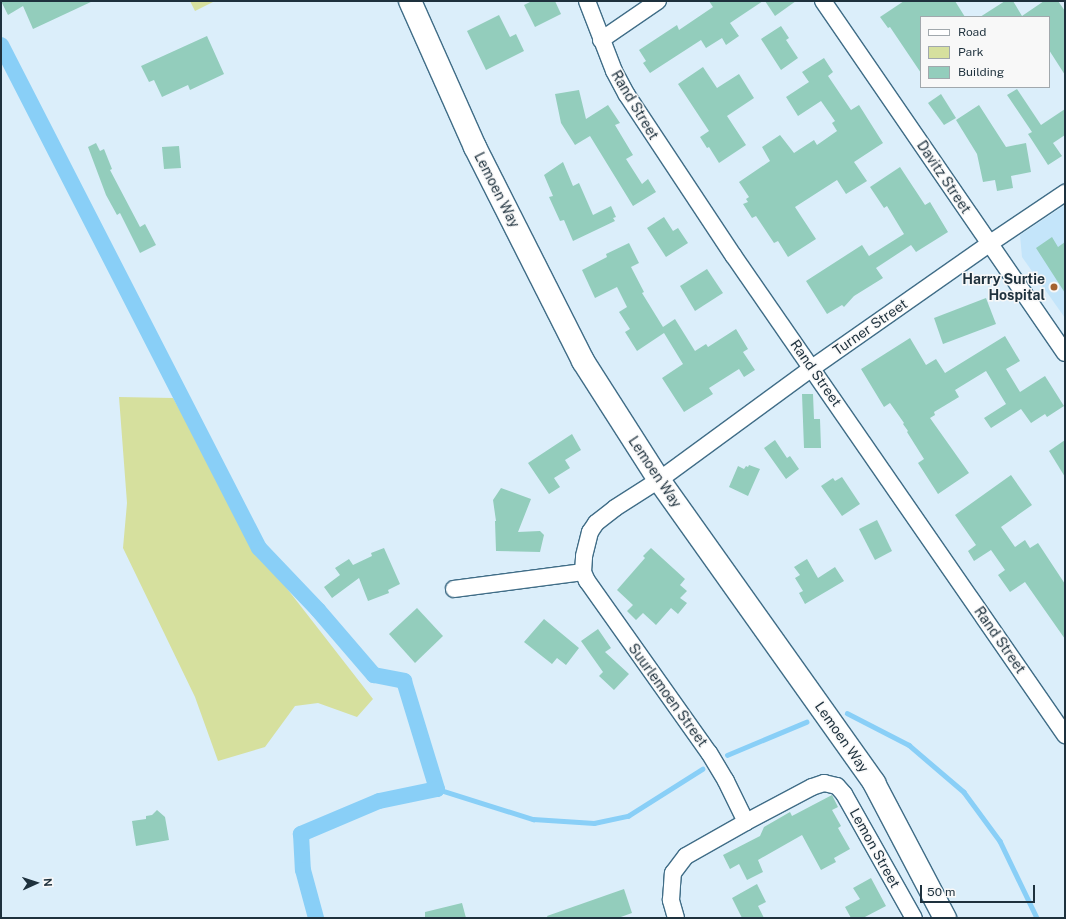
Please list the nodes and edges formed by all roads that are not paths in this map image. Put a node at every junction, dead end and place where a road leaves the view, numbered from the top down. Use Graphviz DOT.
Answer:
graph roads {
  1 [pos="410,1"];
  2 [pos="587,1"];
  3 [pos="658,1"];
  4 [pos="824,1"];
  5 [pos="601,40"];
  6 [pos="1065,193"];
  7 [pos="989,244"];
  8 [pos="1065,353"];
  9 [pos="812,368"];
  10 [pos="659,480"];
  11 [pos="583,572"];
  12 [pos="454,589"];
  13 [pos="1065,735"];
  14 [pos="746,822"];
  15 [pos="676,918"];
  16 [pos="914,918"];
  17 [pos="945,918"];
  1 -- 10 [label="highway, Lemoen Way"];
  2 -- 5 [label="street, Rand Street"];
  3 -- 5 [label="street"];
  4 -- 7 [label="street, Davitz Street"];
  5 -- 9 [label="street, Rand Street"];
  6 -- 7 [label="street, Turner Street"];
  7 -- 8 [label="street, Davitz Street"];
  7 -- 9 [label="street, Turner Street"];
  9 -- 10 [label="street, Turner Street"];
  9 -- 13 [label="street, Rand Street"];
  10 -- 11 [label="street"];
  10 -- 17 [label="highway, Lemoen Way"];
  11 -- 12 [label="street"];
  11 -- 14 [label="street, Suurlemoen Street"];
  14 -- 15 [label="street"];
  14 -- 16 [label="street, Lemon Street"];
}
